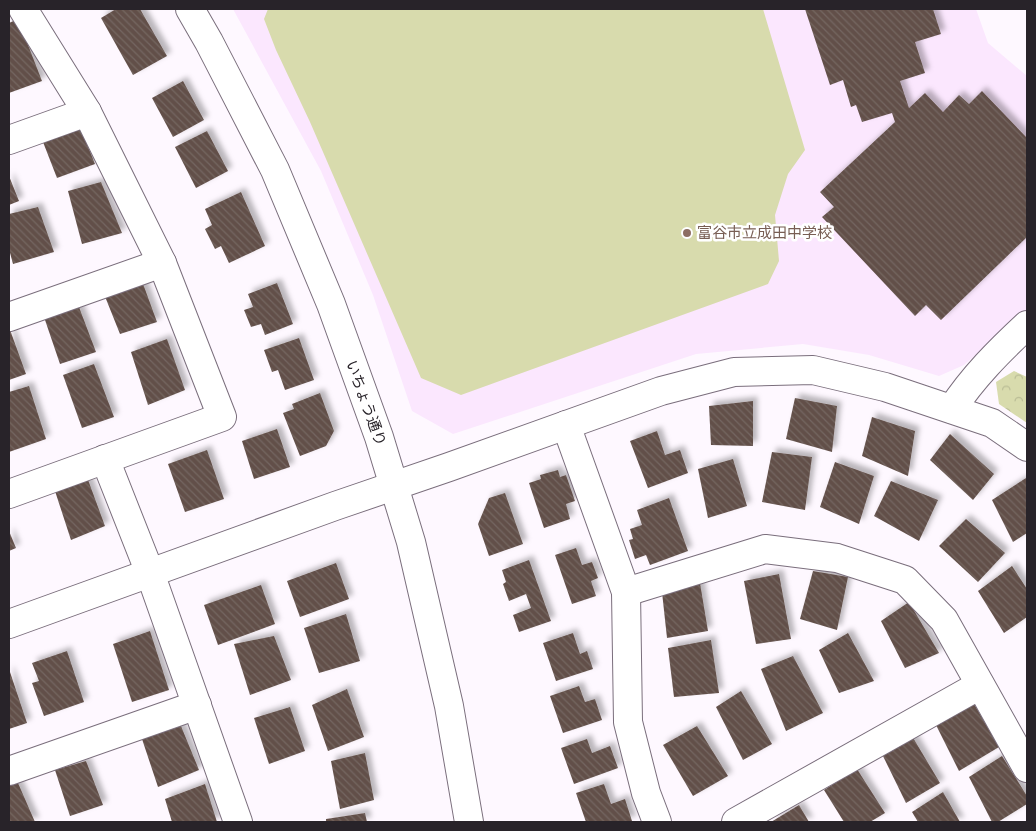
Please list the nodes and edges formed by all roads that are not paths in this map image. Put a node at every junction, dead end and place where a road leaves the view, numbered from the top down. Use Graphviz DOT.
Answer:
graph roads {
  1 [pos="23,9"];
  2 [pos="190,9"];
  3 [pos="87,112"];
  4 [pos="9,140"];
  5 [pos="162,263"];
  6 [pos="9,317"];
  7 [pos="1027,325"];
  8 [pos="952,409"];
  9 [pos="566,425"];
  10 [pos="1027,447"];
  11 [pos="105,459"];
  12 [pos="395,486"];
  13 [pos="9,494"];
  14 [pos="150,573"];
  15 [pos="626,592"];
  16 [pos="9,624"];
  17 [pos="980,685"];
  18 [pos="197,705"];
  19 [pos="1027,768"];
  20 [pos="9,771"];
  21 [pos="238,822"];
  22 [pos="469,822"];
  23 [pos="657,822"];
  24 [pos="736,822"];
  1 -- 3 [label="street"];
  2 -- 12 [label="street, いちょう通り"];
  3 -- 4 [label="street"];
  3 -- 5 [label="street"];
  5 -- 6 [label="street"];
  5 -- 11 [label="street"];
  7 -- 8 [label="street"];
  8 -- 9 [label="street"];
  8 -- 10 [label="street"];
  9 -- 12 [label="street"];
  9 -- 15 [label="street"];
  11 -- 13 [label="street"];
  11 -- 14 [label="street"];
  12 -- 14 [label="street"];
  12 -- 22 [label="street, いちょう通り"];
  14 -- 16 [label="street"];
  14 -- 18 [label="street"];
  15 -- 17 [label="street"];
  15 -- 23 [label="street"];
  17 -- 19 [label="street"];
  17 -- 24 [label="street"];
  18 -- 20 [label="street"];
  18 -- 21 [label="street"];
}
